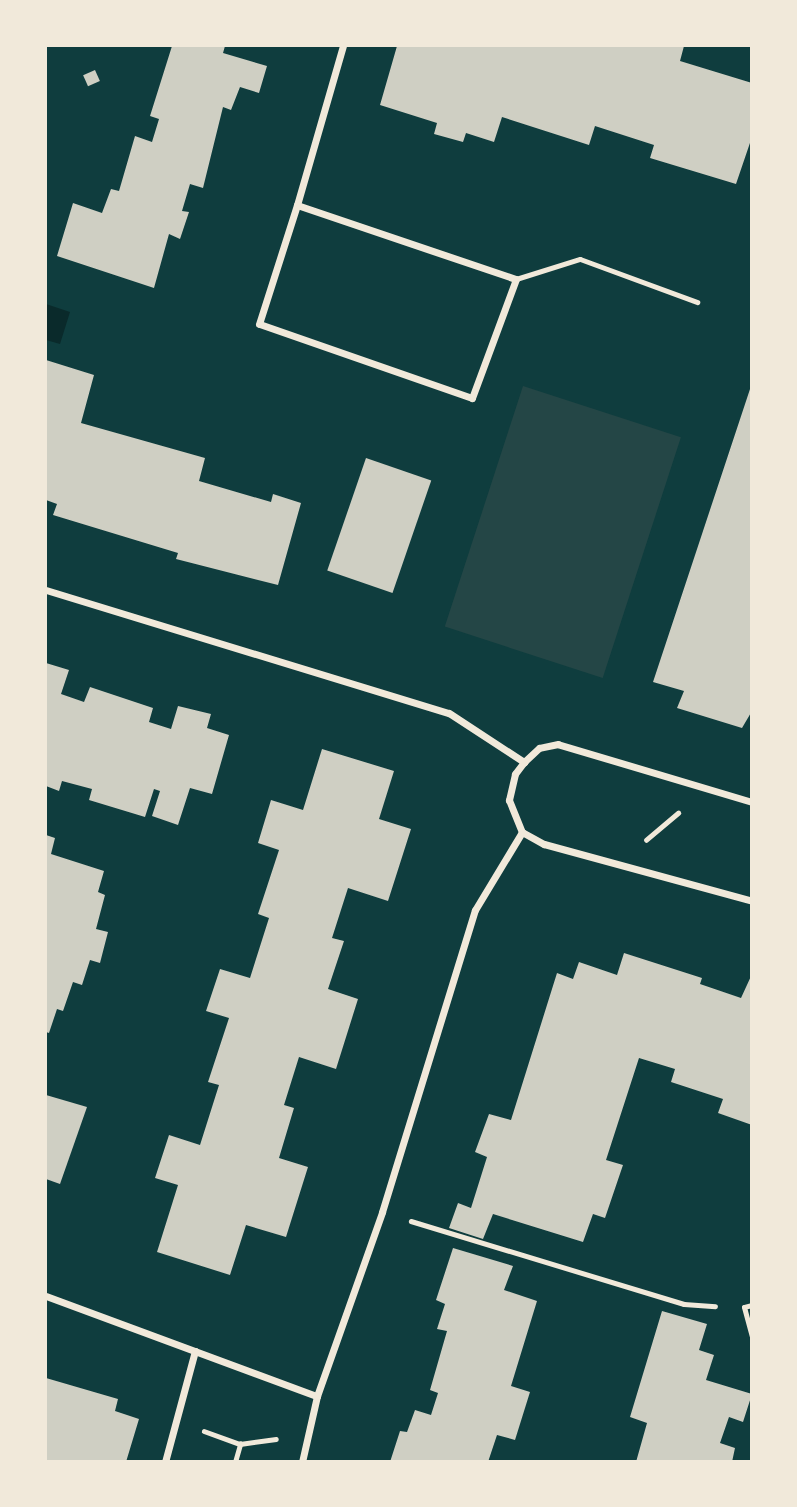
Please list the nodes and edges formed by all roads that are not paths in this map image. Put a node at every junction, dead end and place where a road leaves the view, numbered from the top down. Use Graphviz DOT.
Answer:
graph roads {
  1 [pos="342,46"];
  2 [pos="297,205"];
  3 [pos="516,279"];
  4 [pos="696,302"];
  5 [pos="46,590"];
  6 [pos="524,762"];
  7 [pos="751,802"];
  8 [pos="522,832"];
  9 [pos="751,901"];
  10 [pos="46,1296"];
  11 [pos="751,1306"];
  12 [pos="751,1336"];
  13 [pos="195,1351"];
  14 [pos="317,1396"];
  15 [pos="165,1461"];
  16 [pos="302,1461"];
  1 -- 2 [label="street"];
  2 -- 3 [label="street"];
  2 -- 3 [label="street"];
  3 -- 4 [label="lane"];
  5 -- 6 [label="street"];
  6 -- 7 [label="street"];
  6 -- 8 [label="street"];
  8 -- 9 [label="street"];
  8 -- 14 [label="street"];
  10 -- 13 [label="street"];
  11 -- 12 [label="lane"];
  13 -- 14 [label="street"];
  13 -- 15 [label="street"];
  14 -- 16 [label="street"];
}
